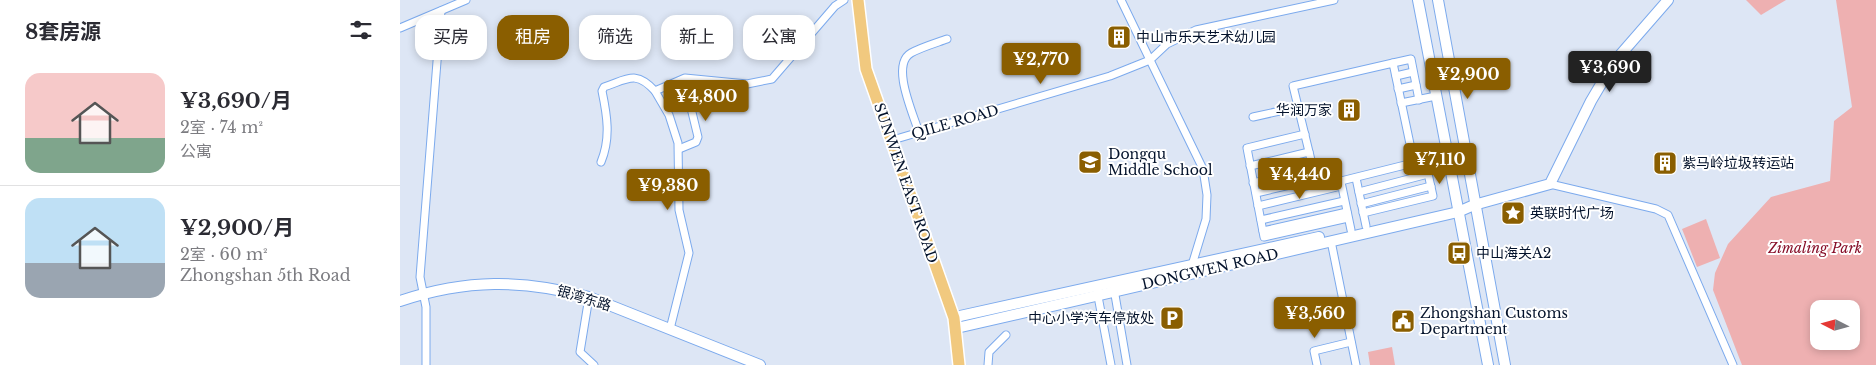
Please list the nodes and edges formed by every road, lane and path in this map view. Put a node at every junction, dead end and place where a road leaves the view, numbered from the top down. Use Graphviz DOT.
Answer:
graph roads {
  1 [pos="466,0"];
  2 [pos="844,0"];
  3 [pos="858,0"];
  4 [pos="863,0"];
  5 [pos="1121,0"];
  6 [pos="1334,0"];
  7 [pos="1418,0"];
  8 [pos="1438,0"];
  9 [pos="1668,0"];
  10 [pos="441,11"];
  11 [pos="400,28"];
  12 [pos="947,38"];
  13 [pos="1150,60"];
  14 [pos="1393,63"];
  15 [pos="1413,72"];
  16 [pos="1396,76"];
  17 [pos="673,84"];
  18 [pos="1416,85"];
  19 [pos="1398,89"];
  20 [pos="655,91"];
  21 [pos="1436,96"];
  22 [pos="1419,100"];
  23 [pos="1401,104"];
  24 [pos="1298,106"];
  25 [pos="1253,117"];
  26 [pos="919,133"];
  27 [pos="1305,134"];
  28 [pos="896,140"];
  29 [pos="679,149"];
  30 [pos="1309,152"];
  31 [pos="601,162"];
  32 [pos="1414,163"];
  33 [pos="1250,166"];
  34 [pos="1314,168"];
  35 [pos="1428,174"];
  36 [pos="1325,177"];
  37 [pos="1356,178"];
  38 [pos="1253,182"];
  39 [pos="1341,184"];
  40 [pos="1550,184"];
  41 [pos="1431,186"];
  42 [pos="1359,192"];
  43 [pos="1256,193"];
  44 [pos="1344,201"];
  45 [pos="1361,204"];
  46 [pos="1474,205"];
  47 [pos="1258,206"];
  48 [pos="1458,209"];
  49 [pos="1363,213"];
  50 [pos="1347,215"];
  51 [pos="1261,220"];
  52 [pos="1366,226"];
  53 [pos="1350,230"];
  54 [pos="1331,241"];
  55 [pos="1192,265"];
  56 [pos="1113,287"];
  57 [pos="1097,291"];
  58 [pos="422,294"];
  59 [pos="589,298"];
  60 [pos="400,301"];
  61 [pos="961,322"];
  62 [pos="670,329"];
  63 [pos="1006,335"];
  64 [pos="1351,342"];
  65 [pos="426,365"];
  66 [pos="594,365"];
  67 [pos="760,365"];
  68 [pos="959,365"];
  69 [pos="964,365"];
  70 [pos="988,365"];
  71 [pos="1111,365"];
  72 [pos="1127,365"];
  73 [pos="1316,365"];
  74 [pos="1356,365"];
  75 [pos="1488,365"];
  76 [pos="1505,365"];
  77 [pos="1733,365"];
  1 -- 10 [label="street"];
  2 -- 17 [label="street"];
  3 -- 68 [label="main road, SUNWEN EAST ROAD"];
  4 -- 28 [label="main road, SUNWEN EAST ROAD"];
  5 -- 13 [label="street"];
  6 -- 13 [label="street"];
  7 -- 21 [label="street"];
  8 -- 46 [label="street"];
  9 -- 40 [label="street"];
  10 -- 11 [label="street"];
  10 -- 58 [label="street"];
  12 -- 26 [label="street"];
  13 -- 26 [label="street, QILE ROAD"];
  13 -- 55 [label="street"];
  14 -- 15 [label="street"];
  14 -- 16 [label="street"];
  14 -- 24 [label="street"];
  15 -- 16 [label="street"];
  15 -- 18 [label="street"];
  16 -- 19 [label="street"];
  17 -- 20 [label="street"];
  17 -- 29 [label="street"];
  18 -- 19 [label="street"];
  18 -- 22 [label="street"];
  19 -- 23 [label="street"];
  20 -- 29 [label="street"];
  20 -- 31 [label="street"];
  21 -- 22 [label="street"];
  21 -- 48 [label="street"];
  22 -- 23 [label="street"];
  23 -- 32 [label="street"];
  24 -- 25 [label="street"];
  24 -- 27 [label="street"];
  26 -- 28 [label="street, QILE ROAD"];
  27 -- 30 [label="street"];
  27 -- 33 [label="street"];
  28 -- 61 [label="main road, SUNWEN EAST ROAD"];
  29 -- 62 [label="street"];
  30 -- 33 [label="street"];
  30 -- 34 [label="street"];
  32 -- 35 [label="street"];
  32 -- 37 [label="street"];
  33 -- 38 [label="street"];
  34 -- 36 [label="street"];
  34 -- 38 [label="street"];
  35 -- 41 [label="street"];
  35 -- 42 [label="street"];
  36 -- 39 [label="street"];
  36 -- 43 [label="street"];
  37 -- 39 [label="street"];
  37 -- 42 [label="street"];
  38 -- 43 [label="street"];
  39 -- 44 [label="street"];
  39 -- 47 [label="street"];
  40 -- 46 [label="street"];
  40 -- 77 [label="street"];
  41 -- 45 [label="street"];
  41 -- 49 [label="street"];
  42 -- 45 [label="street"];
  43 -- 47 [label="street"];
  44 -- 50 [label="street"];
  44 -- 51 [label="street"];
  45 -- 49 [label="street"];
  46 -- 48 [label="street"];
  46 -- 76 [label="street"];
  47 -- 51 [label="street"];
  48 -- 52 [label="street, DONGWEN ROAD"];
  48 -- 54 [label="street, DONGWEN ROAD"];
  48 -- 75 [label="street"];
  49 -- 52 [label="street"];
  50 -- 51 [label="street"];
  50 -- 53 [label="street"];
  52 -- 53 [label="street, DONGWEN ROAD"];
  53 -- 55 [label="street, DONGWEN ROAD"];
  54 -- 56 [label="street, DONGWEN ROAD"];
  54 -- 64 [label="street"];
  55 -- 56 [label="street, DONGWEN ROAD"];
  56 -- 57 [label="street, DONGWEN ROAD"];
  56 -- 72 [label="street"];
  57 -- 61 [label="street, DONGWEN ROAD"];
  57 -- 71 [label="street"];
  58 -- 59 [label="street, 银湾东路"];
  58 -- 60 [label="street, 银湾东路"];
  58 -- 65 [label="street"];
  59 -- 62 [label="street, 银湾东路"];
  59 -- 66 [label="street"];
  61 -- 69 [label="main road, SUNWEN EAST ROAD"];
  62 -- 67 [label="street, 银湾东路"];
  63 -- 70 [label="street"];
  64 -- 73 [label="street"];
  64 -- 74 [label="street"];
}
